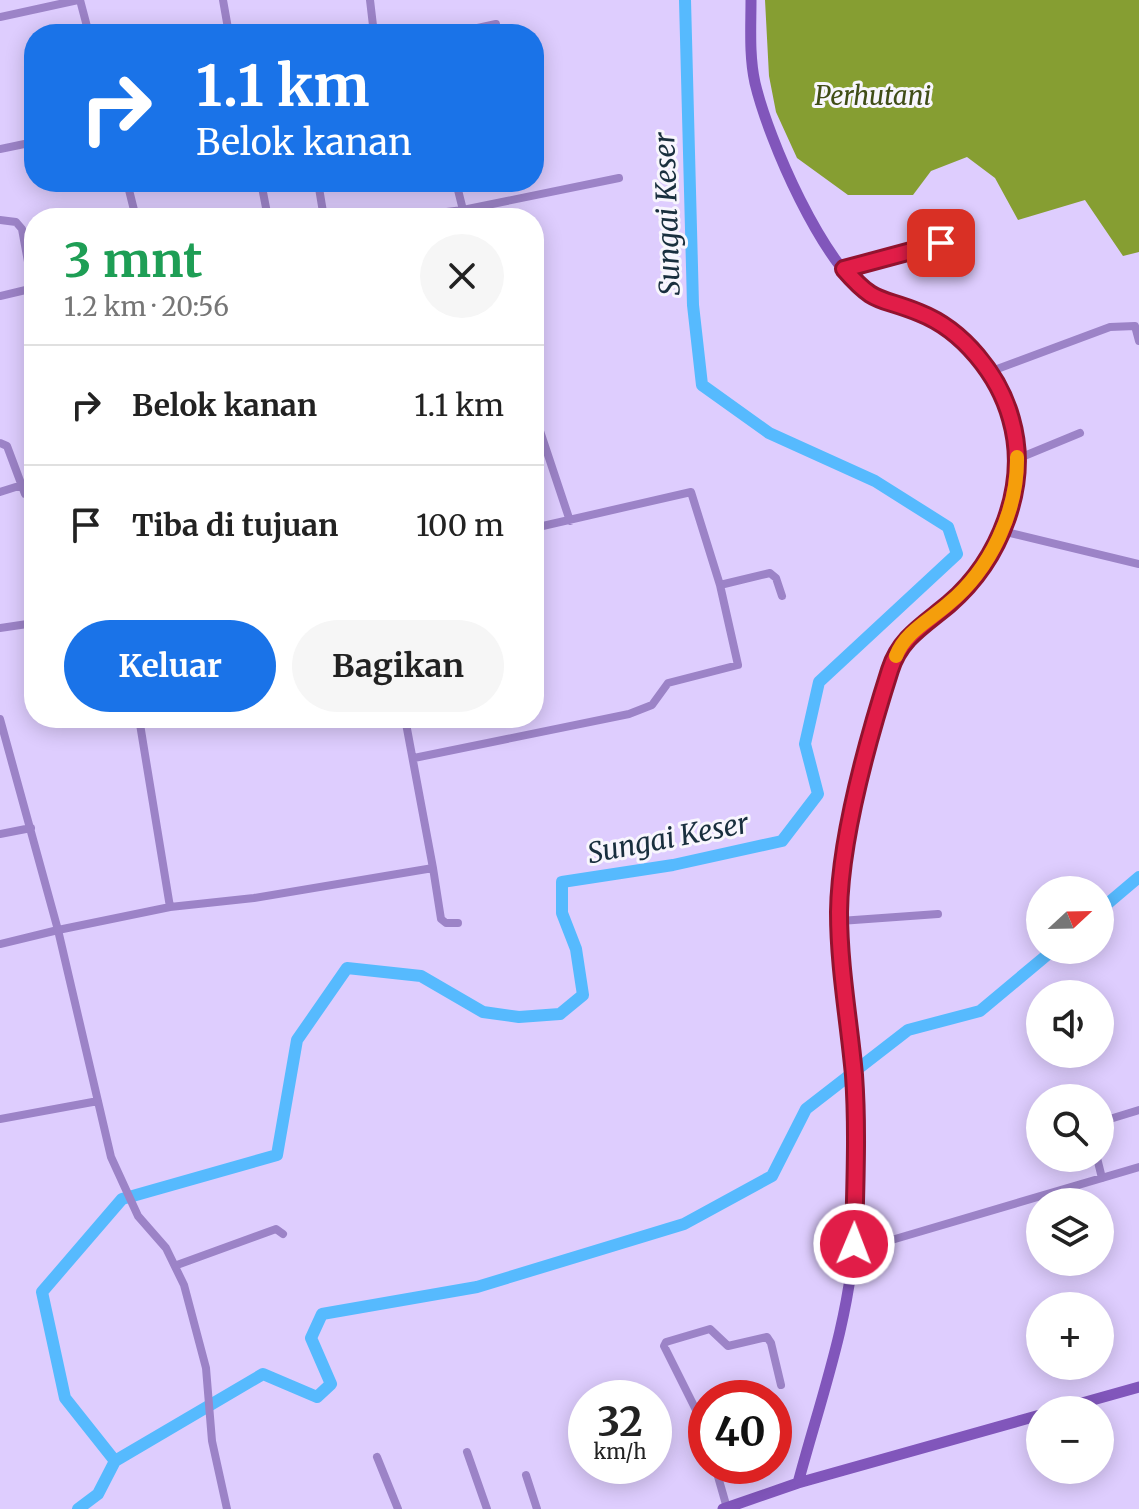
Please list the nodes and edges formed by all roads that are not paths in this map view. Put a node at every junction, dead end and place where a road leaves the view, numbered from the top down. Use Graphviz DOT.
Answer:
graph roads {
  1 [pos="79,0"];
  2 [pos="223,0"];
  3 [pos="370,0"];
  4 [pos="751,0"];
  5 [pos="0,17"];
  6 [pos="86,24"];
  7 [pos="227,24"];
  8 [pos="373,24"];
  9 [pos="24,144"];
  10 [pos="0,149"];
  11 [pos="619,178"];
  12 [pos="490,208"];
  13 [pos="0,221"];
  14 [pos="0,227"];
  15 [pos="941,243"];
  16 [pos="24,245"];
  17 [pos="844,269"];
  18 [pos="24,290"];
  19 [pos="0,296"];
  20 [pos="1139,341"];
  21 [pos="989,372"];
  22 [pos="1080,433"];
  23 [pos="0,443"];
  24 [pos="544,443"];
  25 [pos="1017,459"];
  26 [pos="22,485"];
  27 [pos="24,490"];
  28 [pos="0,492"];
  29 [pos="570,521"];
  30 [pos="544,526"];
  31 [pos="1002,531"];
  32 [pos="1139,564"];
  33 [pos="720,585"];
  34 [pos="782,596"];
  35 [pos="24,624"];
  36 [pos="0,628"];
  37 [pos="0,719"];
  38 [pos="141,728"];
  39 [pos="407,728"];
  40 [pos="414,758"];
  41 [pos="31,828"];
  42 [pos="0,834"];
  43 [pos="433,868"];
  44 [pos="170,907"];
  45 [pos="938,914"];
  46 [pos="840,921"];
  47 [pos="458,923"];
  48 [pos="58,930"];
  49 [pos="0,944"];
  50 [pos="98,1101"];
  51 [pos="1139,1110"];
  52 [pos="1114,1118"];
  53 [pos="0,1119"];
  54 [pos="1139,1167"];
  55 [pos="1100,1172"];
  56 [pos="1102,1178"];
  57 [pos="283,1234"];
  58 [pos="854,1244"];
  59 [pos="177,1265"];
  60 [pos="780,1380"];
  61 [pos="1139,1387"];
  62 [pos="688,1393"];
  63 [pos="1107,1396"];
  64 [pos="1026,1419"];
  65 [pos="467,1452"];
  66 [pos="377,1457"];
  67 [pos="526,1475"];
  68 [pos="798,1483"];
  69 [pos="719,1484"];
  70 [pos="725,1508"];
  71 [pos="227,1509"];
  72 [pos="398,1509"];
  73 [pos="487,1509"];
  74 [pos="537,1509"];
  1 -- 5 [label="street"];
  1 -- 6 [label="street"];
  2 -- 7 [label="street"];
  3 -- 8 [label="street"];
  4 -- 17 [label="street"];
  9 -- 10 [label="street"];
  11 -- 12 [label="street"];
  13 -- 14 [label="street"];
  13 -- 16 [label="street"];
  15 -- 17 [label="street"];
  17 -- 21 [label="street"];
  18 -- 19 [label="street"];
  20 -- 21 [label="street"];
  21 -- 25 [label="street"];
  22 -- 25 [label="street"];
  23 -- 26 [label="street"];
  24 -- 29 [label="street"];
  25 -- 31 [label="street"];
  26 -- 27 [label="street"];
  26 -- 28 [label="street"];
  29 -- 30 [label="street"];
  29 -- 33 [label="street"];
  31 -- 32 [label="street"];
  31 -- 46 [label="street"];
  33 -- 34 [label="street"];
  33 -- 40 [label="street"];
  35 -- 36 [label="street"];
  37 -- 41 [label="street"];
  38 -- 44 [label="street"];
  39 -- 40 [label="street"];
  40 -- 43 [label="street"];
  41 -- 42 [label="street"];
  41 -- 48 [label="street"];
  43 -- 44 [label="street"];
  43 -- 47 [label="street"];
  44 -- 48 [label="street"];
  45 -- 46 [label="street"];
  46 -- 58 [label="street"];
  48 -- 49 [label="street"];
  48 -- 50 [label="street"];
  50 -- 53 [label="street"];
  50 -- 59 [label="street"];
  51 -- 52 [label="street"];
  54 -- 56 [label="street"];
  55 -- 56 [label="street"];
  56 -- 58 [label="street"];
  57 -- 59 [label="street"];
  58 -- 68 [label="street"];
  59 -- 71 [label="street"];
  60 -- 62 [label="street"];
  61 -- 63 [label="street"];
  64 -- 68 [label="street"];
  65 -- 73 [label="street"];
  66 -- 72 [label="street"];
  67 -- 74 [label="street"];
  68 -- 70 [label="street"];
  69 -- 70 [label="street"];
}
